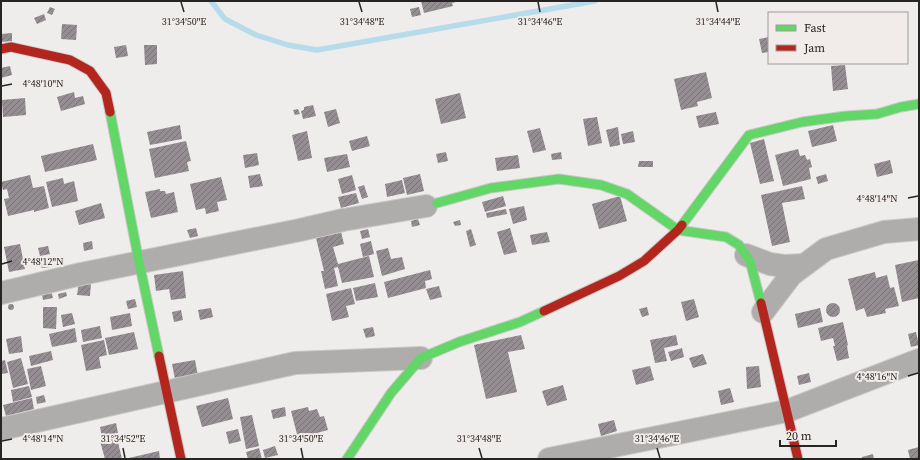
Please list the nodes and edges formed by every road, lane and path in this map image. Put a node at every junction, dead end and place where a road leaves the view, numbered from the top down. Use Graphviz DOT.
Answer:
graph roads {
  1 [pos="1,49"];
  2 [pos="919,104"];
  3 [pos="431,204"];
  4 [pos="919,229"];
  5 [pos="678,230"];
  6 [pos="746,254"];
  7 [pos="139,262"];
  8 [pos="804,265"];
  9 [pos="1,293"];
  10 [pos="763,312"];
  11 [pos="421,358"];
  12 [pos="919,360"];
  13 [pos="167,393"];
  14 [pos="787,411"];
  15 [pos="1,429"];
  16 [pos="181,459"];
  17 [pos="348,459"];
  18 [pos="549,459"];
  19 [pos="798,459"];
  1 -- 7 [label="street"];
  2 -- 5 [label="street"];
  3 -- 5 [label="street"];
  3 -- 7 [label="street"];
  4 -- 8 [label="street"];
  5 -- 6 [label="street"];
  5 -- 11 [label="street"];
  6 -- 8 [label="street"];
  6 -- 10 [label="street"];
  7 -- 9 [label="street"];
  7 -- 13 [label="street"];
  8 -- 10 [label="street"];
  10 -- 14 [label="street"];
  11 -- 13 [label="street"];
  11 -- 17 [label="street"];
  12 -- 14 [label="street"];
  13 -- 15 [label="street"];
  13 -- 16 [label="street"];
  14 -- 18 [label="street"];
  14 -- 19 [label="street"];
}
